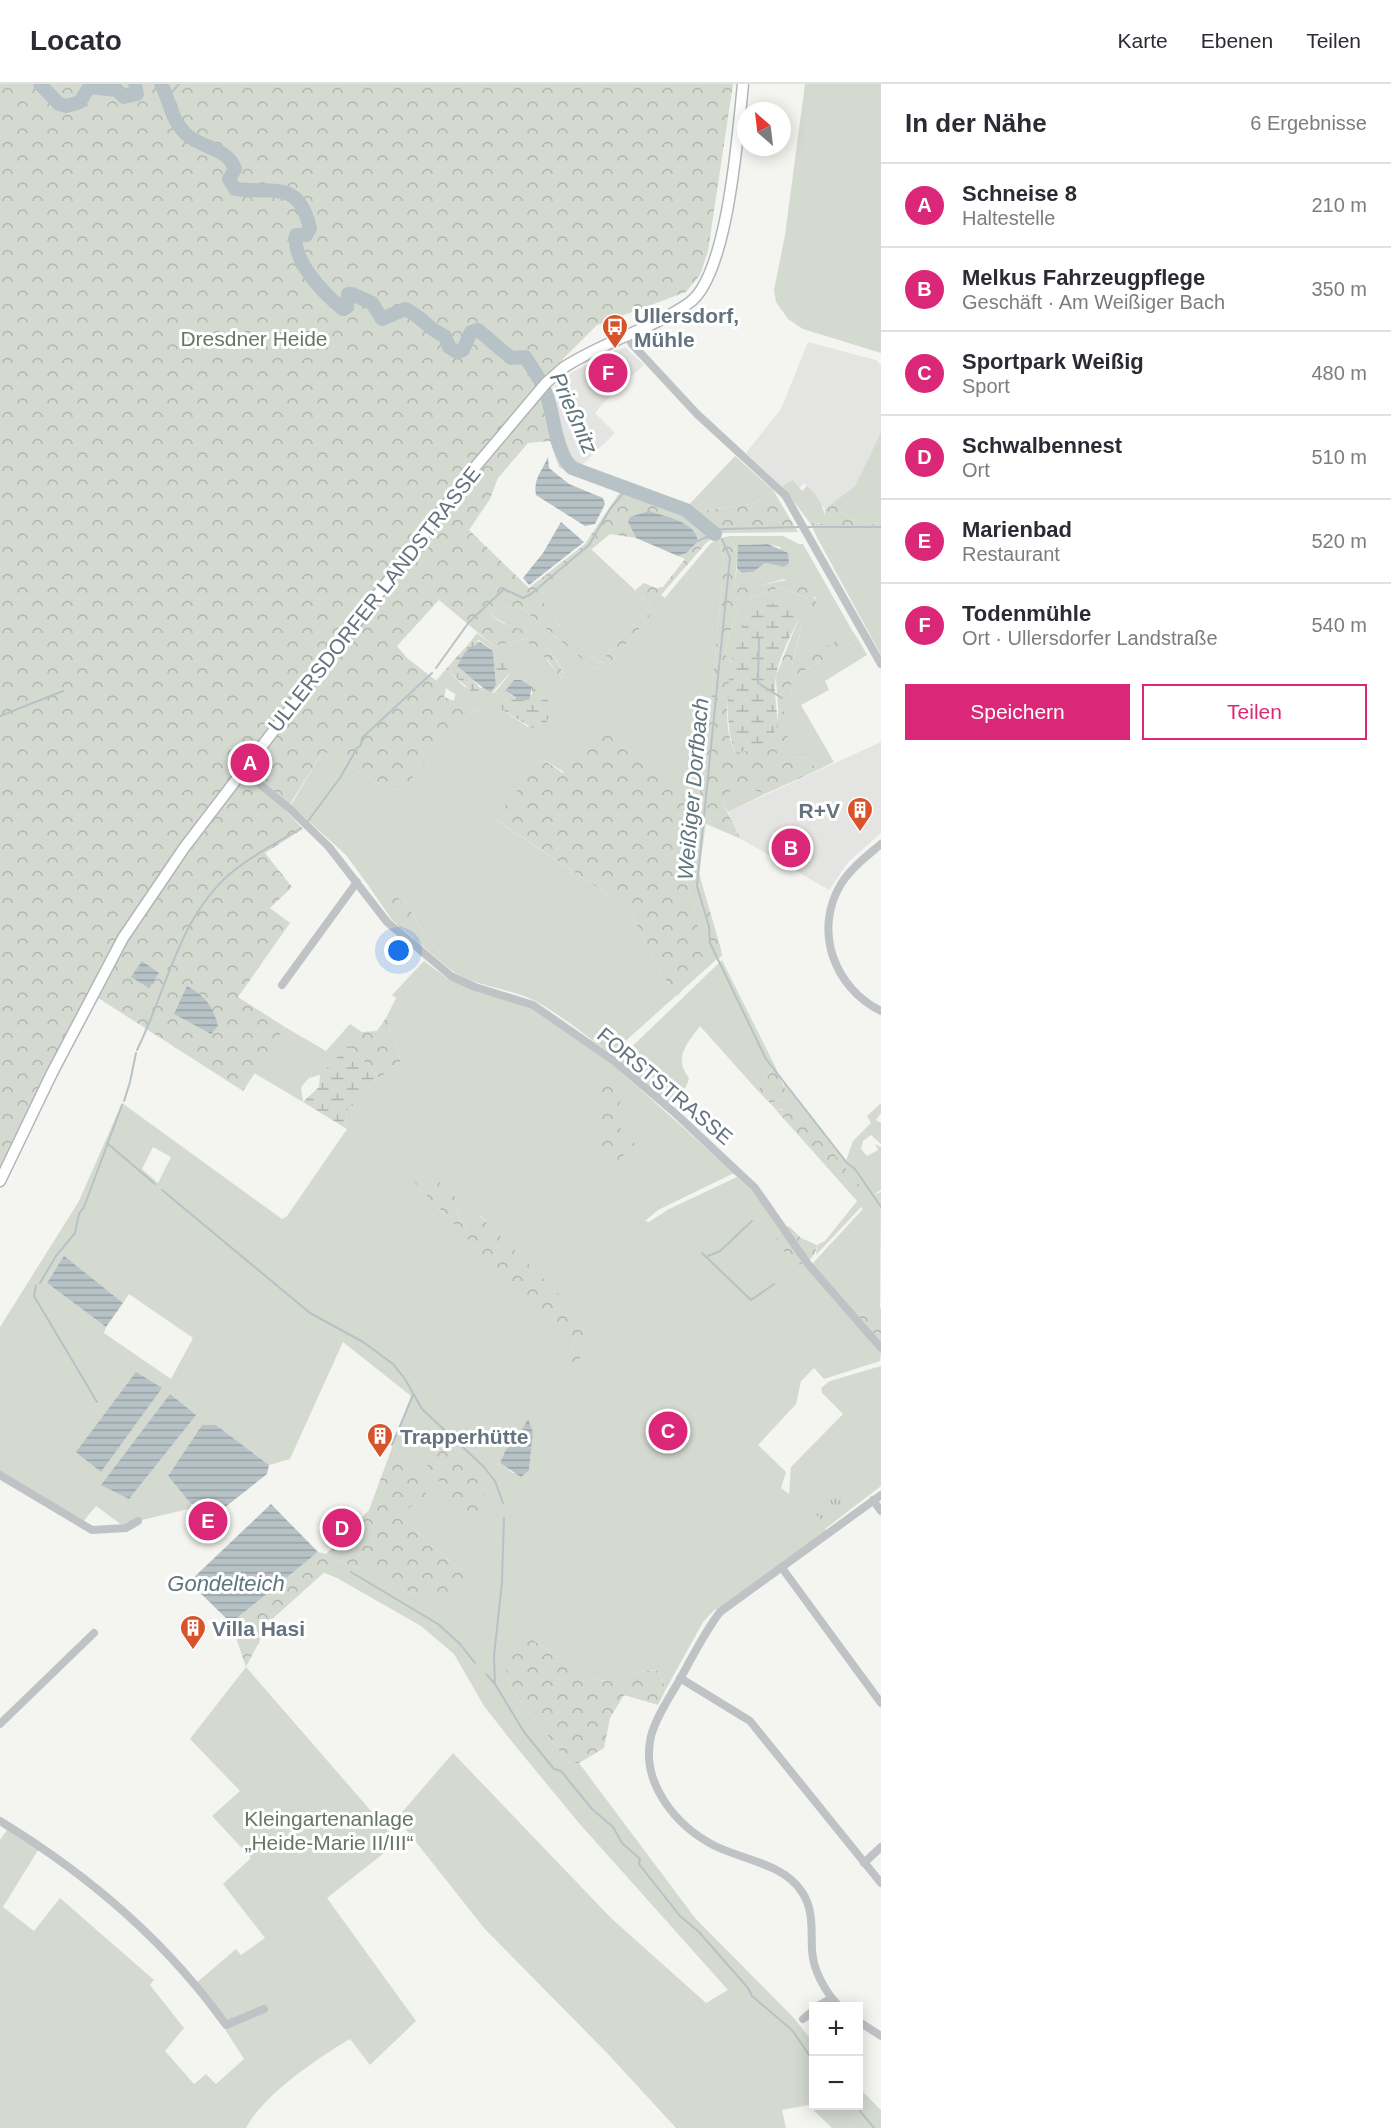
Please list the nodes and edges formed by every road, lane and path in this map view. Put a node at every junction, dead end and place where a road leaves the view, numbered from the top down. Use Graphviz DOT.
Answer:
graph roads {
  1 [pos="743,84"];
  2 [pos="627,336"];
  3 [pos="881,664"];
  4 [pos="242,770"];
  5 [pos="881,844"];
  6 [pos="357,882"];
  7 [pos="282,986"];
  8 [pos="881,1011"];
  9 [pos="0,1181"];
  10 [pos="881,1348"];
  11 [pos="0,1474"];
  12 [pos="881,1494"];
  13 [pos="873,1500"];
  14 [pos="881,1510"];
  15 [pos="138,1521"];
  16 [pos="782,1568"];
  17 [pos="94,1633"];
  18 [pos="681,1678"];
  19 [pos="881,1703"];
  20 [pos="0,1724"];
  21 [pos="0,1821"];
  22 [pos="881,1847"];
  23 [pos="864,1863"];
  24 [pos="881,1883"];
  25 [pos="832,1998"];
  26 [pos="826,2002"];
  27 [pos="835,2002"];
  28 [pos="264,2009"];
  29 [pos="809,2013"];
  30 [pos="802,2019"];
  31 [pos="863,2024"];
  32 [pos="881,2036"];
  1 -- 2 [label="main road, ULLERSDORFER LANDSTRASSE"];
  2 -- 3 [label="street"];
  2 -- 4 [label="main road, ULLERSDORFER LANDSTRASSE"];
  4 -- 6 [label="street, FORSTSTRASSE"];
  4 -- 9 [label="main road, ULLERSDORFER LANDSTRASSE"];
  5 -- 8 [label="street"];
  6 -- 7 [label="street"];
  6 -- 10 [label="street, FORSTSTRASSE"];
  11 -- 15 [label="street"];
  12 -- 13 [label="street"];
  13 -- 14 [label="street"];
  13 -- 16 [label="street"];
  16 -- 18 [label="street"];
  16 -- 19 [label="street"];
  17 -- 20 [label="street"];
  18 -- 23 [label="street"];
  18 -- 25 [label="street"];
  21 -- 28 [label="street"];
  22 -- 23 [label="street"];
  23 -- 24 [label="street"];
  25 -- 26 [label="street"];
  25 -- 27 [label="street"];
  29 -- 30 [label="street"];
  31 -- 32 [label="street"];
}
